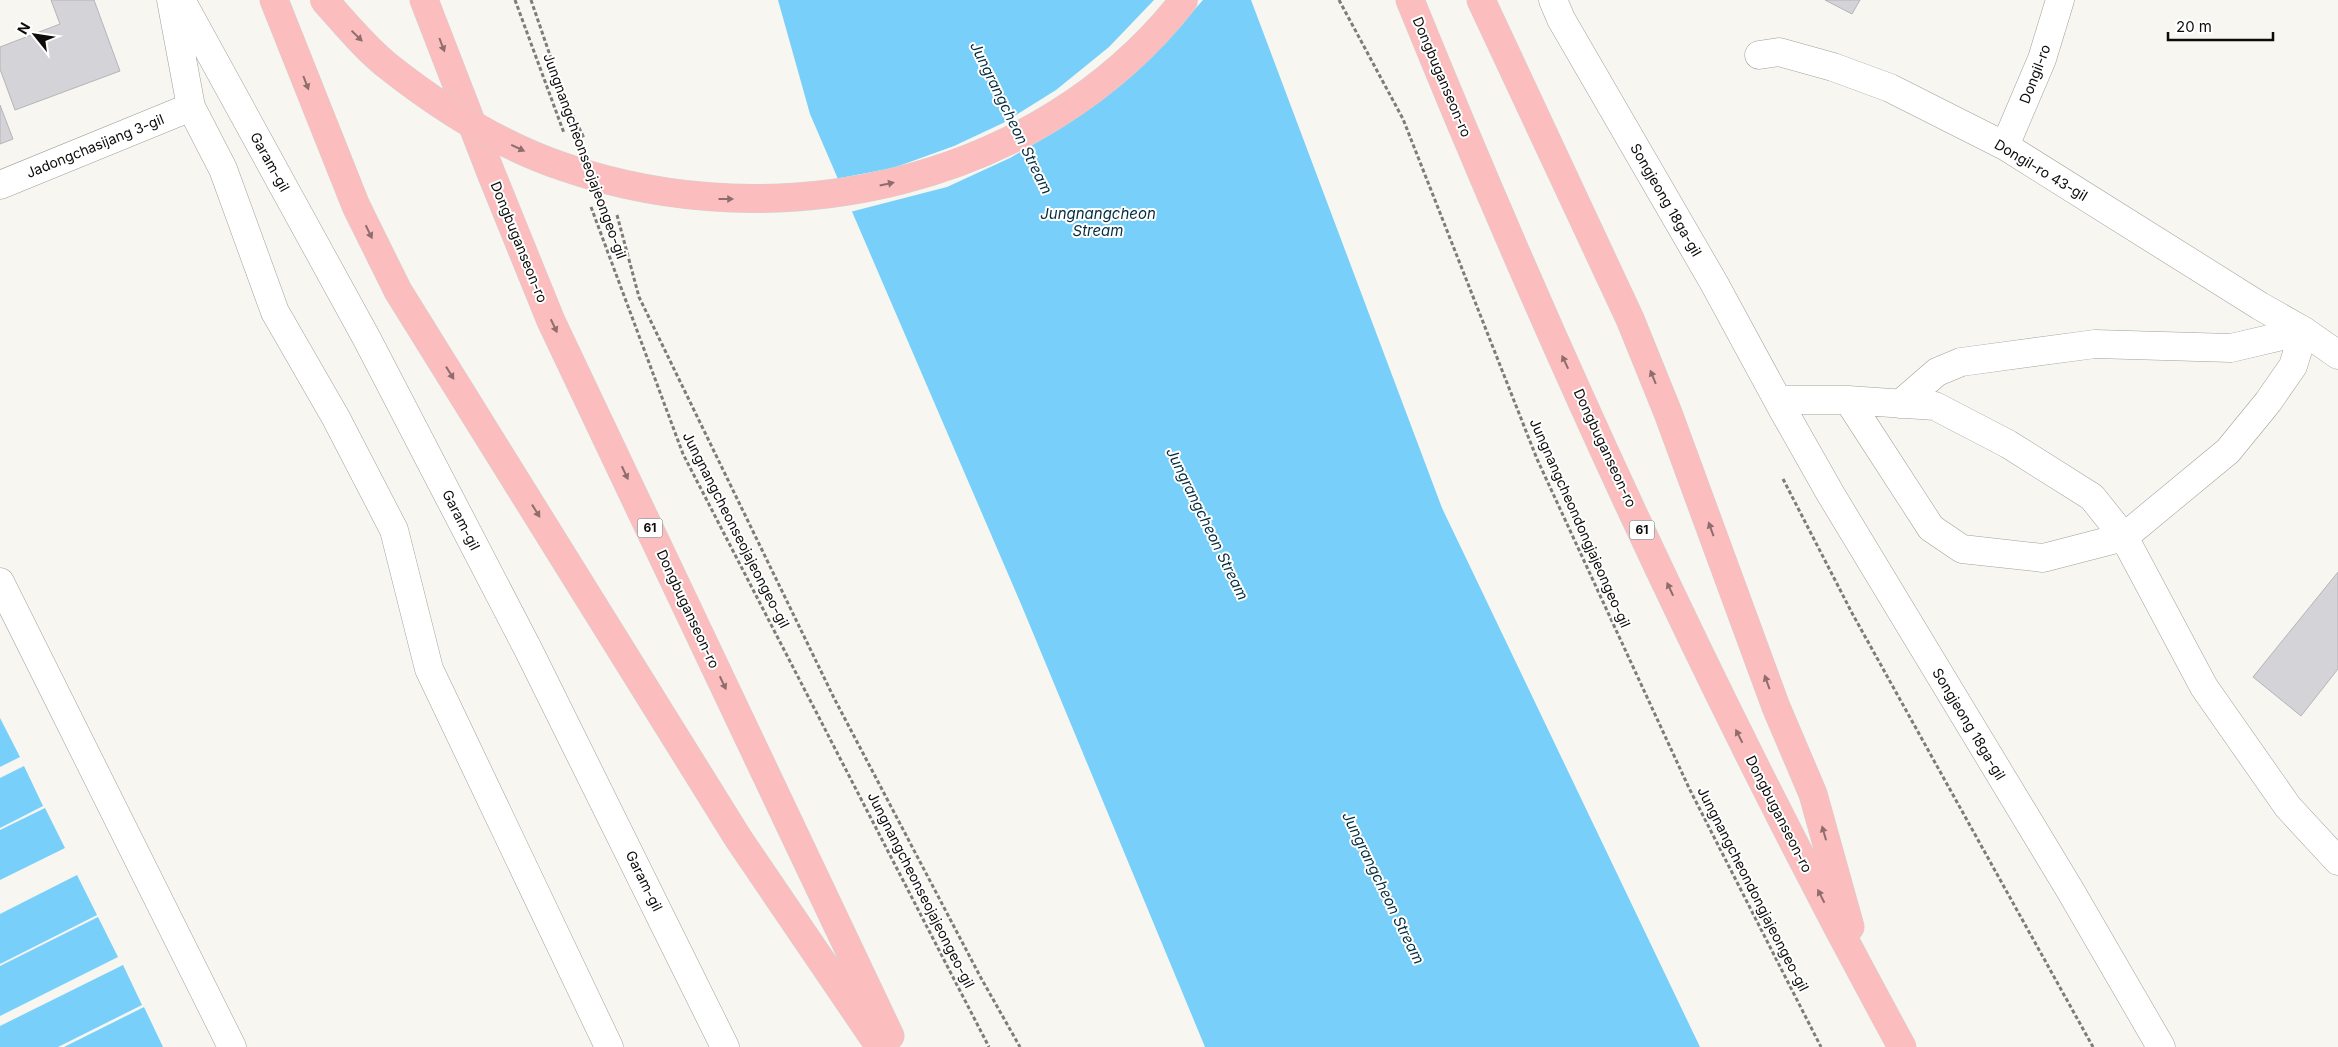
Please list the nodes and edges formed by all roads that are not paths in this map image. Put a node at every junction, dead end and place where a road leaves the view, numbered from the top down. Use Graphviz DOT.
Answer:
graph roads {
  1 [pos="170,0"];
  2 [pos="181,0"];
  3 [pos="274,0"];
  4 [pos="324,0"];
  5 [pos="424,0"];
  6 [pos="1184,0"];
  7 [pos="1410,0"];
  8 [pos="1481,0"];
  9 [pos="1553,0"];
  10 [pos="2060,0"];
  11 [pos="1760,55"];
  12 [pos="191,107"];
  13 [pos="2005,146"];
  14 [pos="0,185"];
  15 [pos="2304,331"];
  16 [pos="2338,355"];
  17 [pos="1778,400"];
  18 [pos="1848,400"];
  19 [pos="1900,404"];
  20 [pos="2124,537"];
  21 [pos="0,582"];
  22 [pos="2338,861"];
  23 [pos="1866,981"];
  24 [pos="232,1047"];
  25 [pos="609,1047"];
  26 [pos="725,1047"];
  27 [pos="880,1047"];
  28 [pos="896,1047"];
  29 [pos="1902,1047"];
  30 [pos="2161,1047"];
  1 -- 12 [label="street"];
  2 -- 26 [label="street, Garam-gil"];
  3 -- 27 [label="highway, one-way"];
  4 -- 6 [label="highway, one-way, bridge"];
  5 -- 28 [label="highway, Dongbuganseon-ro / 61, one-way"];
  23 -- 7 [label="highway, Dongbuganseon-ro / 61, one-way"];
  23 -- 8 [label="highway, one-way"];
  9 -- 17 [label="street, Songjeong 18ga-gil"];
  10 -- 13 [label="street, Dongil-ro"];
  11 -- 13 [label="street, Dongil-ro 43-gil"];
  12 -- 14 [label="street, Jadongchasijang 3-gil"];
  12 -- 25 [label="street"];
  13 -- 15 [label="street, Dongil-ro 43-gil"];
  15 -- 16 [label="street, Dongil-ro 43-gil"];
  15 -- 19 [label="street"];
  15 -- 20 [label="street"];
  17 -- 18 [label="street"];
  17 -- 30 [label="street, Songjeong 18ga-gil"];
  18 -- 19 [label="street"];
  18 -- 20 [label="street"];
  19 -- 20 [label="street"];
  20 -- 22 [label="street"];
  21 -- 24 [label="street"];
  23 -- 29 [label="highway, Dongbuganseon-ro / 61"];
}
